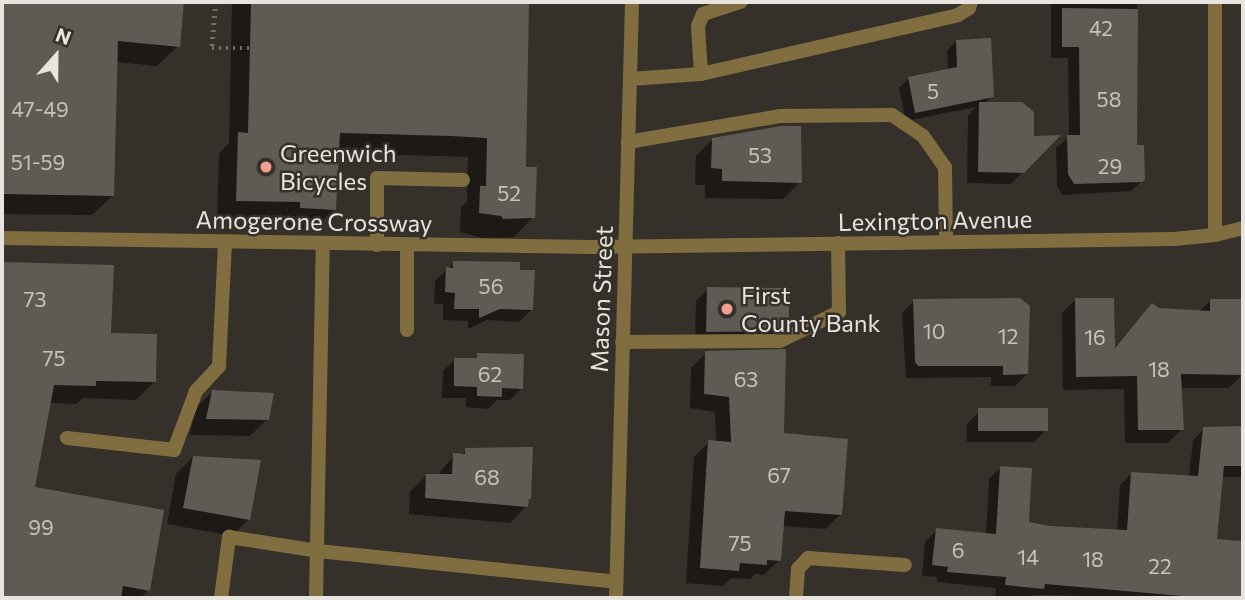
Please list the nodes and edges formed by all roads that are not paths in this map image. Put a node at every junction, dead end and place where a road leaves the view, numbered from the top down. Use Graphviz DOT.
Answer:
graph roads {
  1 [pos="632,2"];
  2 [pos="741,2"];
  3 [pos="971,2"];
  4 [pos="1215,2"];
  5 [pos="701,74"];
  6 [pos="630,79"];
  7 [pos="628,142"];
  8 [pos="463,180"];
  9 [pos="1243,228"];
  10 [pos="1215,235"];
  11 [pos="2,237"];
  12 [pos="225,242"];
  13 [pos="946,242"];
  14 [pos="838,243"];
  15 [pos="323,244"];
  16 [pos="377,245"];
  17 [pos="407,246"];
  18 [pos="625,246"];
  19 [pos="407,330"];
  20 [pos="622,342"];
  21 [pos="67,438"];
  22 [pos="317,551"];
  23 [pos="905,565"];
  24 [pos="616,582"];
  25 [pos="221,598"];
  26 [pos="316,598"];
  27 [pos="615,598"];
  28 [pos="796,598"];
  1 -- 6 [label="street, Mason Street"];
  2 -- 5 [label="street"];
  3 -- 5 [label="street"];
  4 -- 10 [label="street"];
  5 -- 6 [label="street"];
  6 -- 7 [label="street, Mason Street"];
  7 -- 13 [label="street"];
  7 -- 18 [label="street, Mason Street"];
  8 -- 16 [label="street"];
  9 -- 10 [label="street, Lexington Avenue"];
  10 -- 13 [label="street, Lexington Avenue"];
  11 -- 12 [label="street, Amogerone Crossway"];
  12 -- 15 [label="street, Amogerone Crossway"];
  12 -- 21 [label="street"];
  13 -- 14 [label="street, Lexington Avenue"];
  14 -- 18 [label="street, Lexington Avenue"];
  14 -- 20 [label="street"];
  15 -- 16 [label="street, Amogerone Crossway"];
  15 -- 22 [label="street"];
  16 -- 17 [label="street, Amogerone Crossway"];
  17 -- 18 [label="street, Amogerone Crossway"];
  17 -- 19 [label="street"];
  18 -- 20 [label="street, Mason Street"];
  20 -- 24 [label="street, Mason Street"];
  22 -- 24 [label="street"];
  22 -- 25 [label="street"];
  22 -- 26 [label="street"];
  23 -- 28 [label="street"];
  24 -- 27 [label="street, Mason Street"];
}
